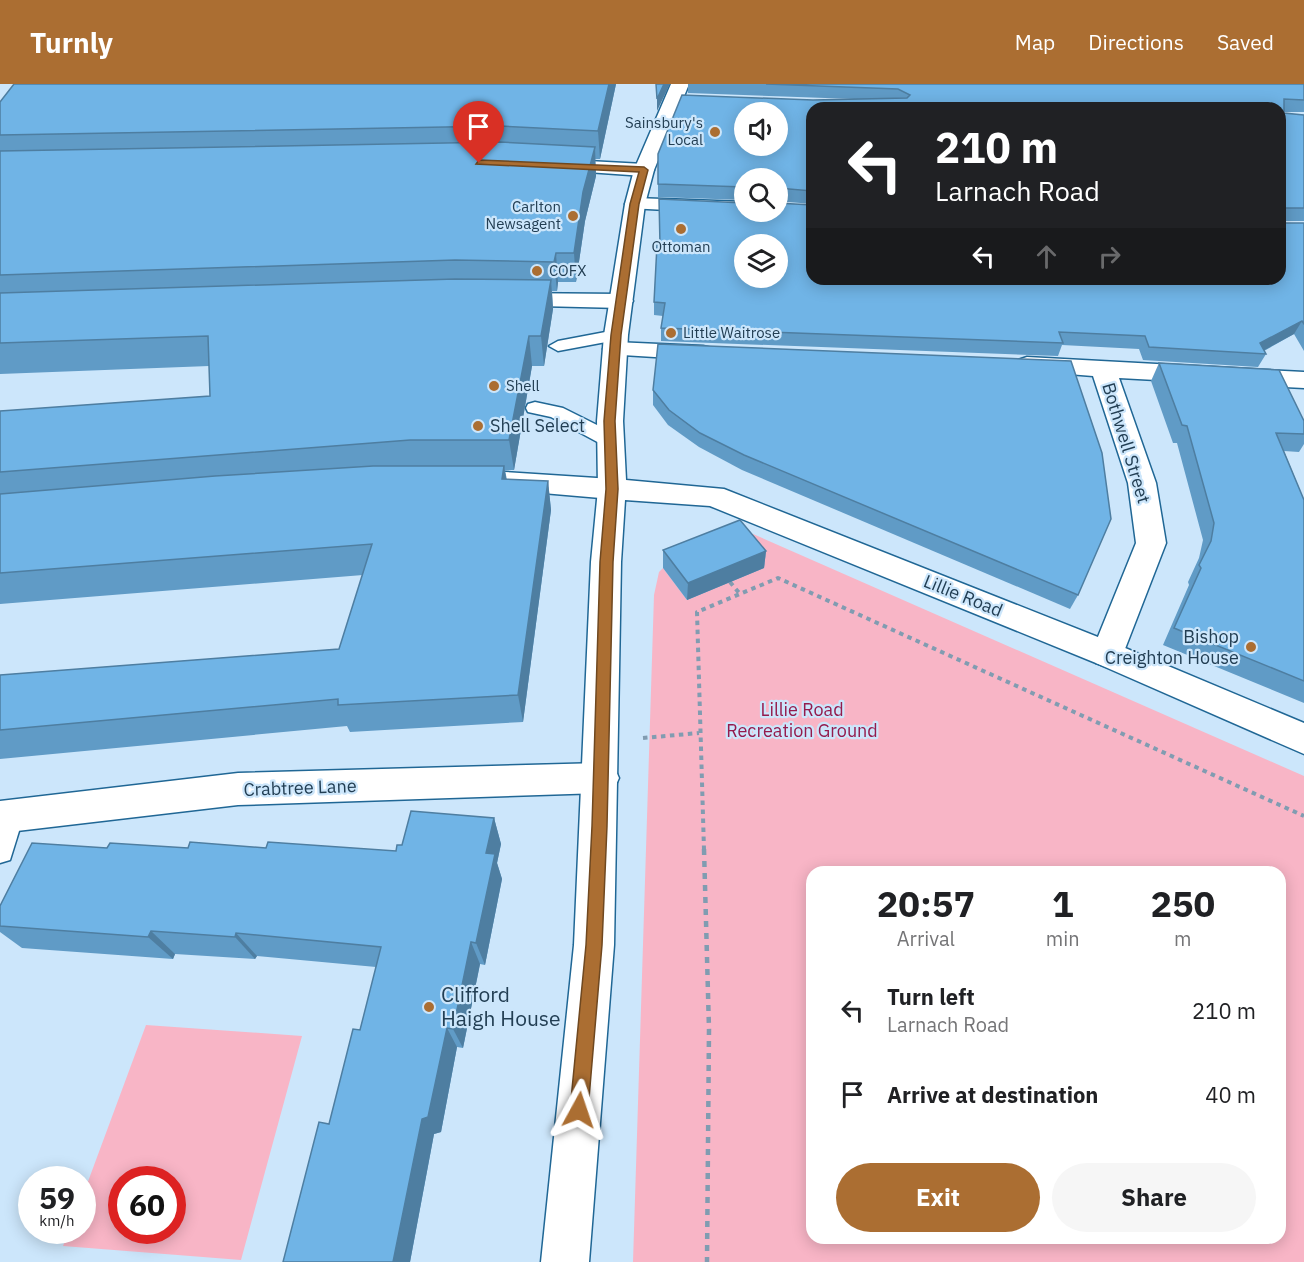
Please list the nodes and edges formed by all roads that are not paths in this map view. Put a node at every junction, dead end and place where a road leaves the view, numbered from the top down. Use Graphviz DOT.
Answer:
graph roads {
  1 [pos="682,95"];
  2 [pos="536,164"];
  3 [pos="644,170"];
  4 [pos="635,204"];
  5 [pos="734,208"];
  6 [pos="483,300"];
  7 [pos="621,301"];
  8 [pos="615,342"];
  9 [pos="558,346"];
  10 [pos="727,354"];
  11 [pos="1009,365"];
  12 [pos="1103,368"];
  13 [pos="1304,380"];
  14 [pos="535,408"];
  15 [pos="610,440"];
  16 [pos="483,482"];
  17 [pos="612,489"];
  18 [pos="1107,654"];
  19 [pos="1304,740"];
  20 [pos="602,760"];
  21 [pos="5,816"];
  22 [pos="0,851"];
  23 [pos="565,1262"];
  1 -- 3 [label="main road"];
  2 -- 3 [label="main road"];
  3 -- 4 [label="main road"];
  4 -- 5 [label="main road"];
  4 -- 7 [label="main road"];
  6 -- 7 [label="main road"];
  7 -- 8 [label="main road"];
  8 -- 9 [label="lane"];
  8 -- 10 [label="main road"];
  8 -- 15 [label="main road"];
  11 -- 12 [label="main road"];
  12 -- 13 [label="main road"];
  12 -- 18 [label="main road, Bothwell Street"];
  14 -- 15 [label="lane"];
  15 -- 17 [label="main road"];
  16 -- 17 [label="main road, Lillie Road"];
  17 -- 18 [label="main road, Lillie Road"];
  17 -- 20 [label="main road"];
  18 -- 19 [label="main road, Lillie Road"];
  20 -- 21 [label="main road, Crabtree Lane"];
  20 -- 23 [label="main road"];
  21 -- 22 [label="lane"];
}
